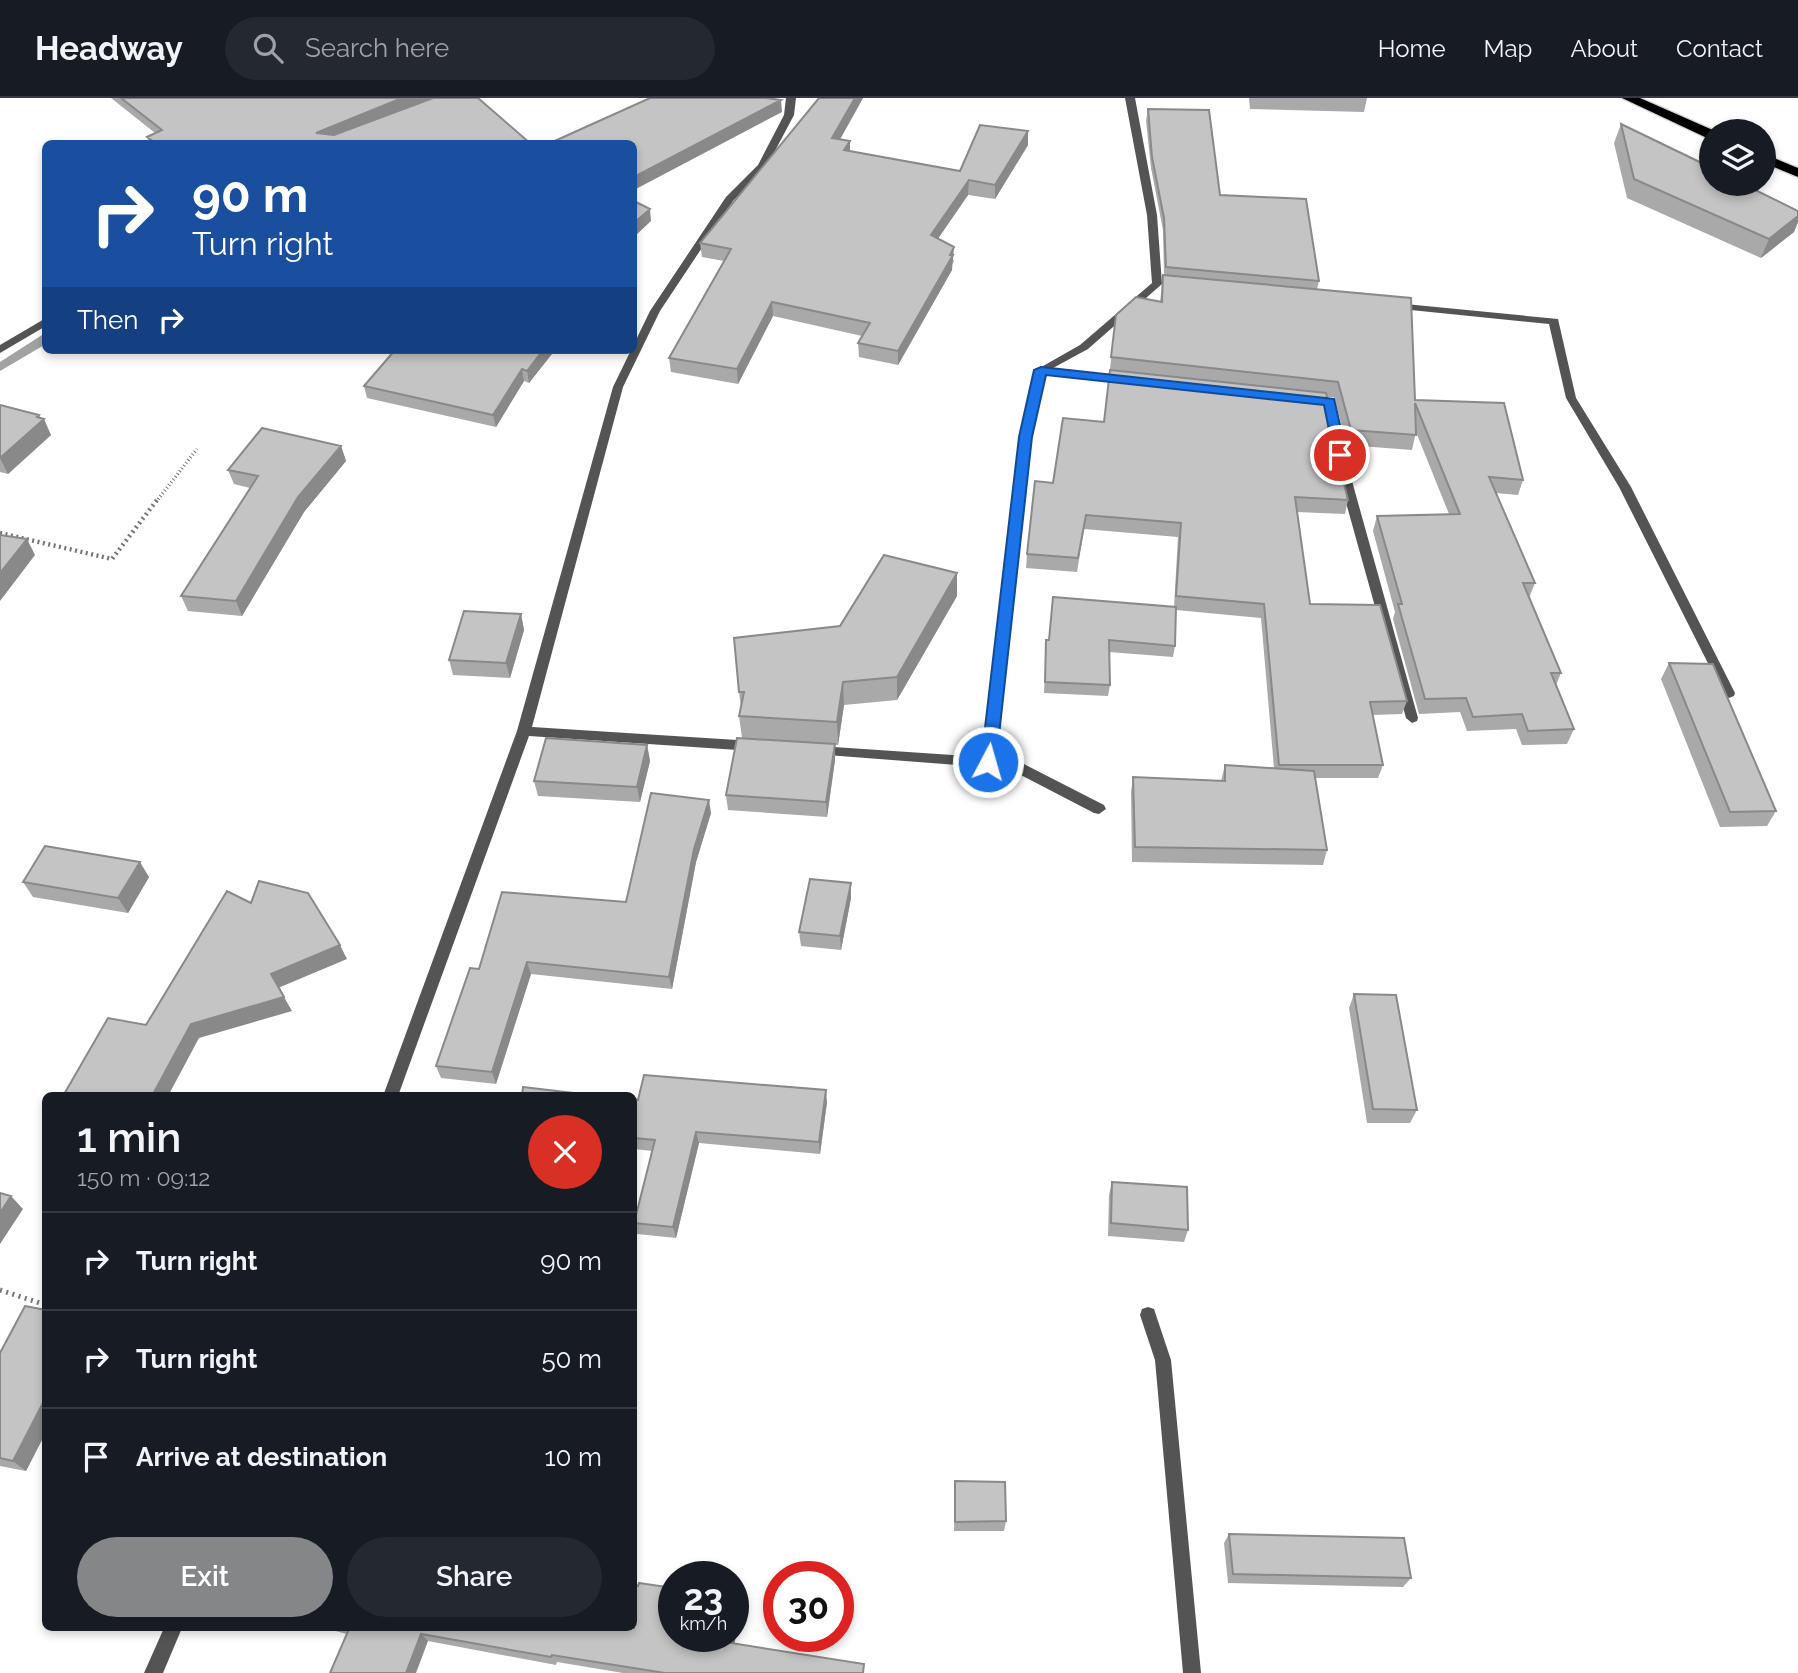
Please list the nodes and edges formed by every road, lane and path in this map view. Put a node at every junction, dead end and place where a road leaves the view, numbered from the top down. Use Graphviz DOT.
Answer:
graph roads {
  1 [pos="790,98"];
  2 [pos="1129,98"];
  3 [pos="1629,98"];
  4 [pos="1648,101"];
  5 [pos="1699,128"];
  6 [pos="1776,163"];
  7 [pos="1798,173"];
  8 [pos="1157,284"];
  9 [pos="1171,285"];
  10 [pos="1390,306"];
  11 [pos="42,324"];
  12 [pos="637,348"];
  13 [pos="0,351"];
  14 [pos="634,354"];
  15 [pos="1041,370"];
  16 [pos="1137,381"];
  17 [pos="1302,399"];
  18 [pos="197,449"];
  19 [pos="0,533"];
  20 [pos="1729,693"];
  21 [pos="1412,718"];
  22 [pos="524,731"];
  23 [pos="770,748"];
  24 [pos="811,750"];
  25 [pos="988,762"];
  26 [pos="1099,809"];
  27 [pos="391,1092"];
  28 [pos="0,1290"];
  29 [pos="42,1305"];
  30 [pos="1148,1315"];
  31 [pos="172,1631"];
  32 [pos="153,1673"];
  33 [pos="1192,1673"];
  1 -- 12 [label="street"];
  2 -- 8 [label="street"];
  3 -- 4 [label="highway"];
  4 -- 5 [label="highway"];
  6 -- 7 [label="highway"];
  8 -- 9 [label="street"];
  8 -- 15 [label="street"];
  10 -- 20 [label="street"];
  11 -- 13 [label="street"];
  14 -- 22 [label="street"];
  15 -- 16 [label="street"];
  15 -- 25 [label="street"];
  17 -- 21 [label="street"];
  18 -- 19 [label="path"];
  22 -- 23 [label="street"];
  22 -- 27 [label="street"];
  24 -- 25 [label="street"];
  25 -- 26 [label="street"];
  28 -- 29 [label="path"];
  30 -- 33 [label="street"];
  31 -- 32 [label="street"];
}
